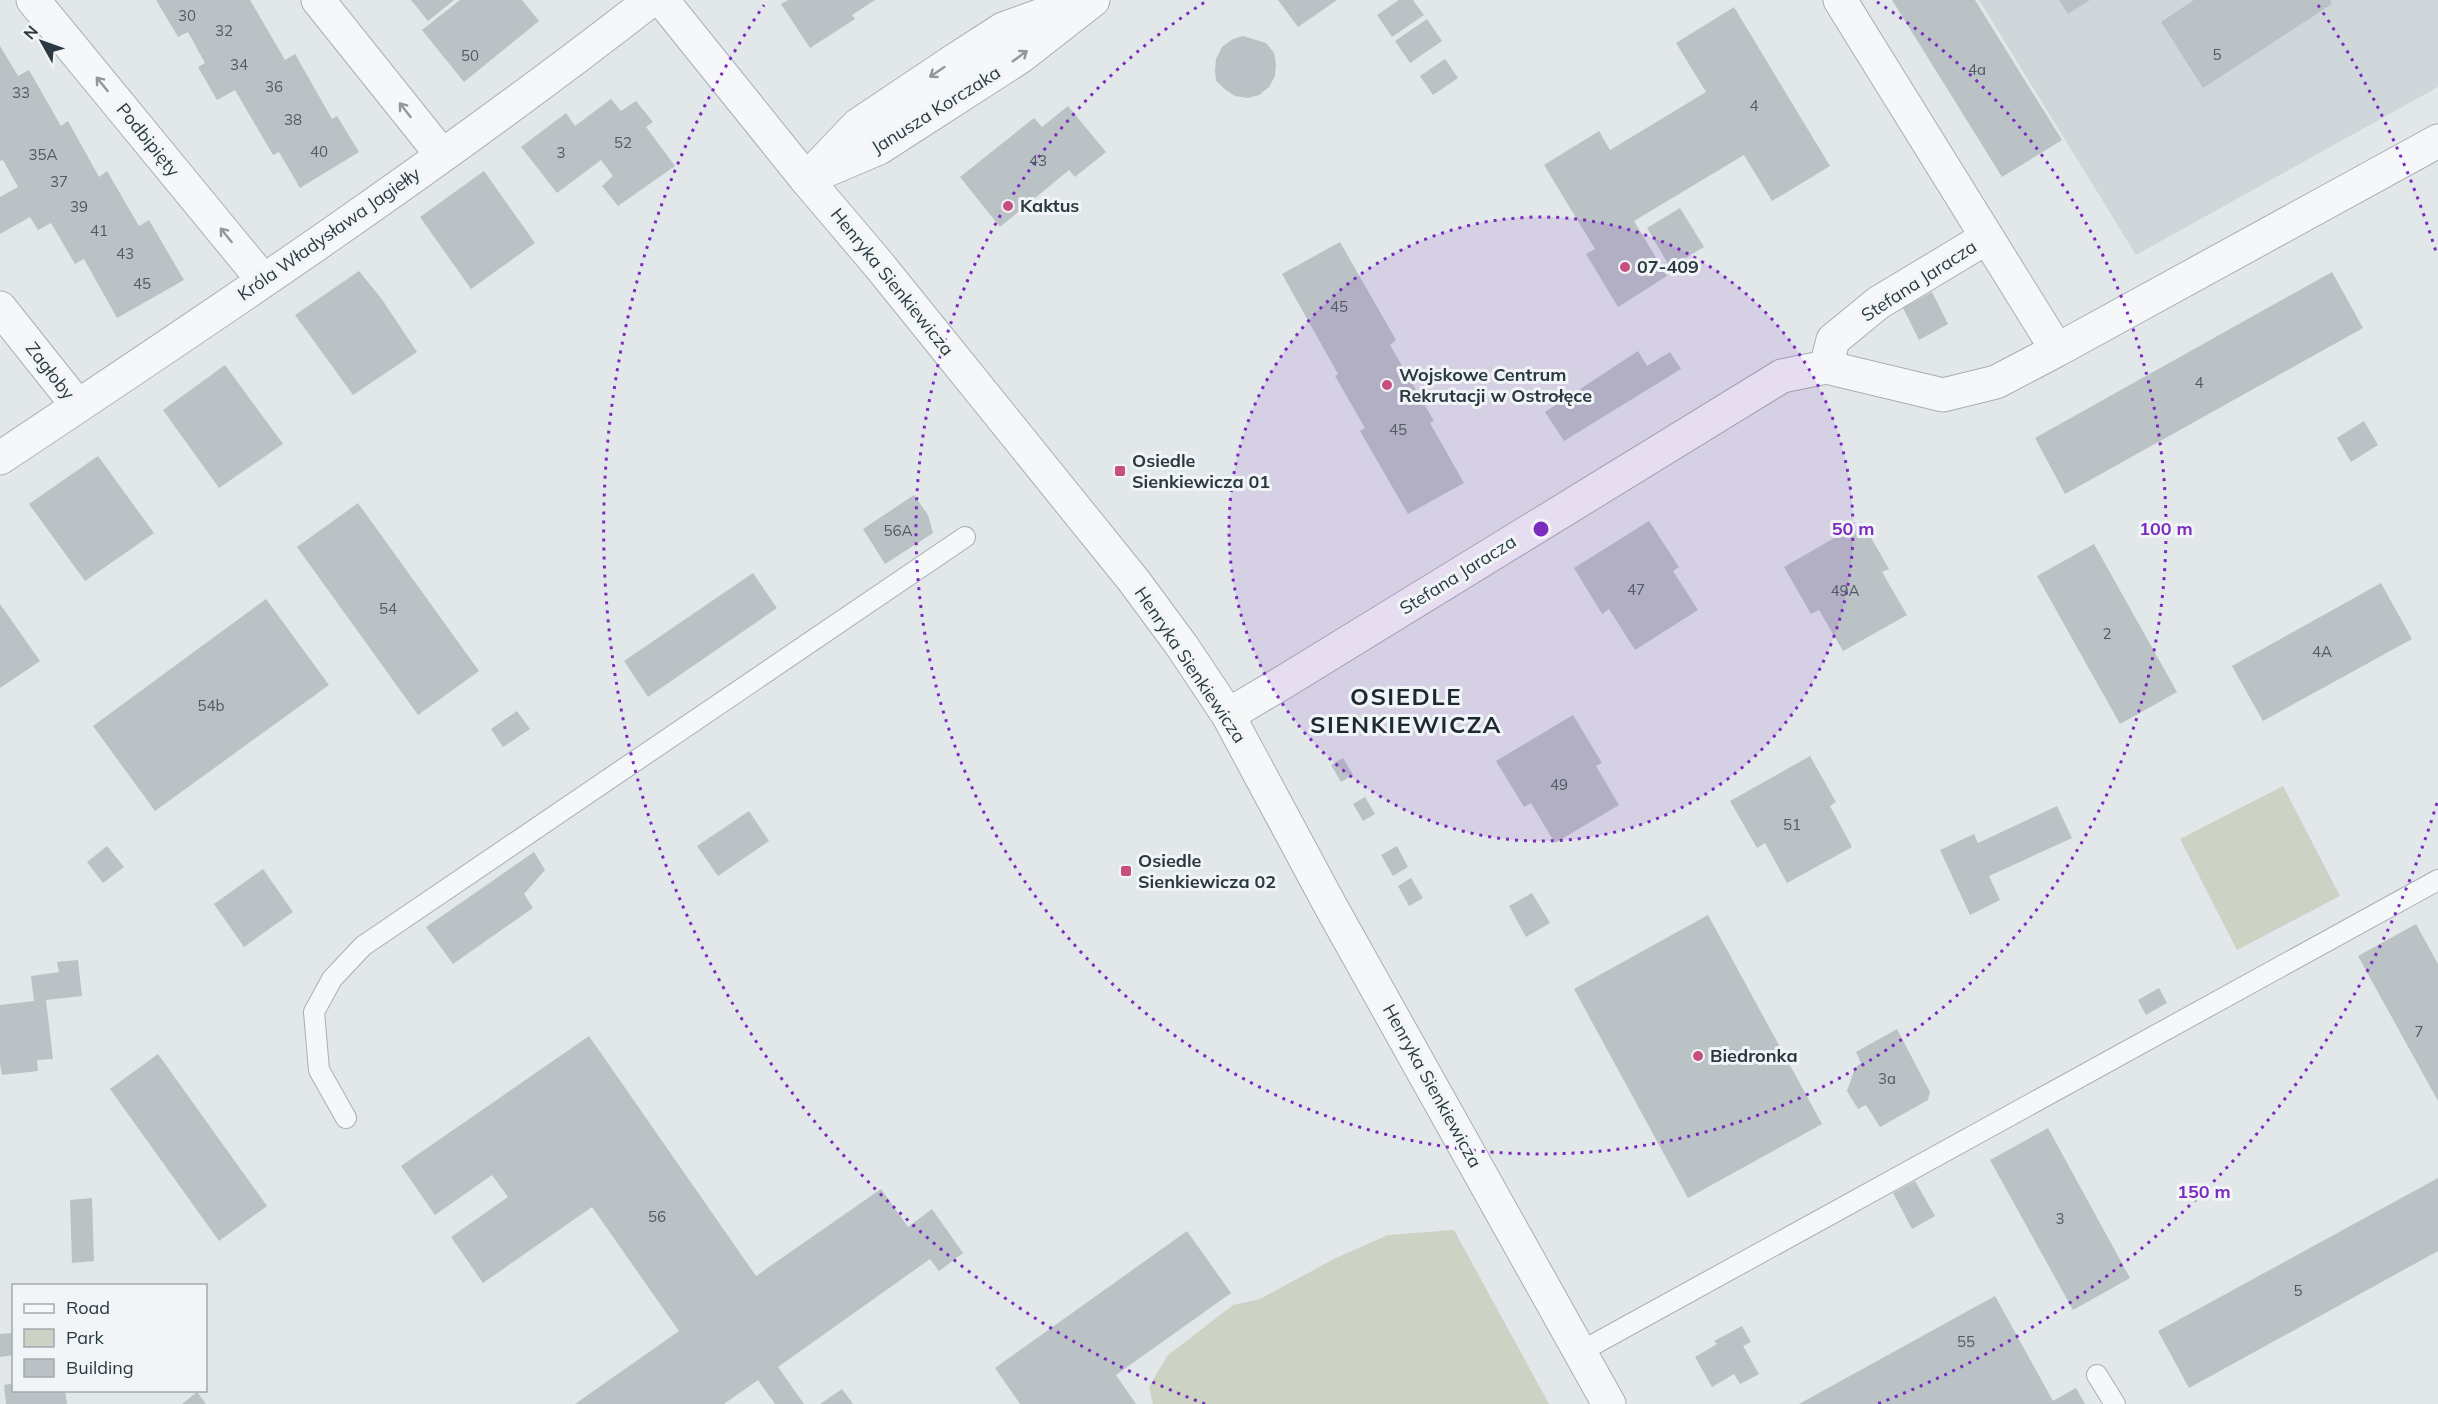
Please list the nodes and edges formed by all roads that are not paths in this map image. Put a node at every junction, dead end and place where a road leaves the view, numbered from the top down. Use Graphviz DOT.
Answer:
graph roads {
  1 [pos="33,0"];
  2 [pos="318,0"];
  3 [pos="651,0"];
  4 [pos="662,0"];
  5 [pos="1082,0"];
  6 [pos="1093,0"];
  7 [pos="1840,0"];
  8 [pos="2438,141"];
  9 [pos="442,156"];
  10 [pos="806,179"];
  11 [pos="1986,238"];
  12 [pos="263,280"];
  13 [pos="0,308"];
  14 [pos="2057,350"];
  15 [pos="1826,367"];
  16 [pos="78,406"];
  17 [pos="0,458"];
  18 [pos="965,537"];
  19 [pos="1228,715"];
  20 [pos="2438,880"];
  21 [pos="346,1118"];
  22 [pos="1580,1352"];
  23 [pos="2097,1375"];
  24 [pos="1609,1404"];
  25 [pos="2115,1404"];
  12 -- 1 [label="street, Podbipięty, one-way"];
  9 -- 2 [label="street, one-way"];
  3 -- 9 [label="street, Króla Władysława Jagiełły"];
  4 -- 10 [label="street, Henryka Sienkiewicza"];
  5 -- 10 [label="street, Janusza Korczaka, one-way"];
  10 -- 6 [label="street, Janusza Korczaka, one-way"];
  7 -- 11 [label="street"];
  8 -- 14 [label="street"];
  9 -- 12 [label="street, Króla Władysława Jagiełły"];
  10 -- 19 [label="street, Henryka Sienkiewicza"];
  11 -- 14 [label="street, Stefana Jaracza"];
  11 -- 15 [label="street, Stefana Jaracza"];
  12 -- 16 [label="street, Króla Władysława Jagiełły"];
  13 -- 16 [label="street, Zagłoby"];
  14 -- 15 [label="street"];
  15 -- 19 [label="street, Stefana Jaracza"];
  16 -- 17 [label="street, Króla Władysława Jagiełły"];
  18 -- 21 [label="lane"];
  19 -- 22 [label="street, Henryka Sienkiewicza"];
  20 -- 22 [label="lane"];
  22 -- 24 [label="street, Henryka Sienkiewicza"];
  23 -- 25 [label="lane"];
}
